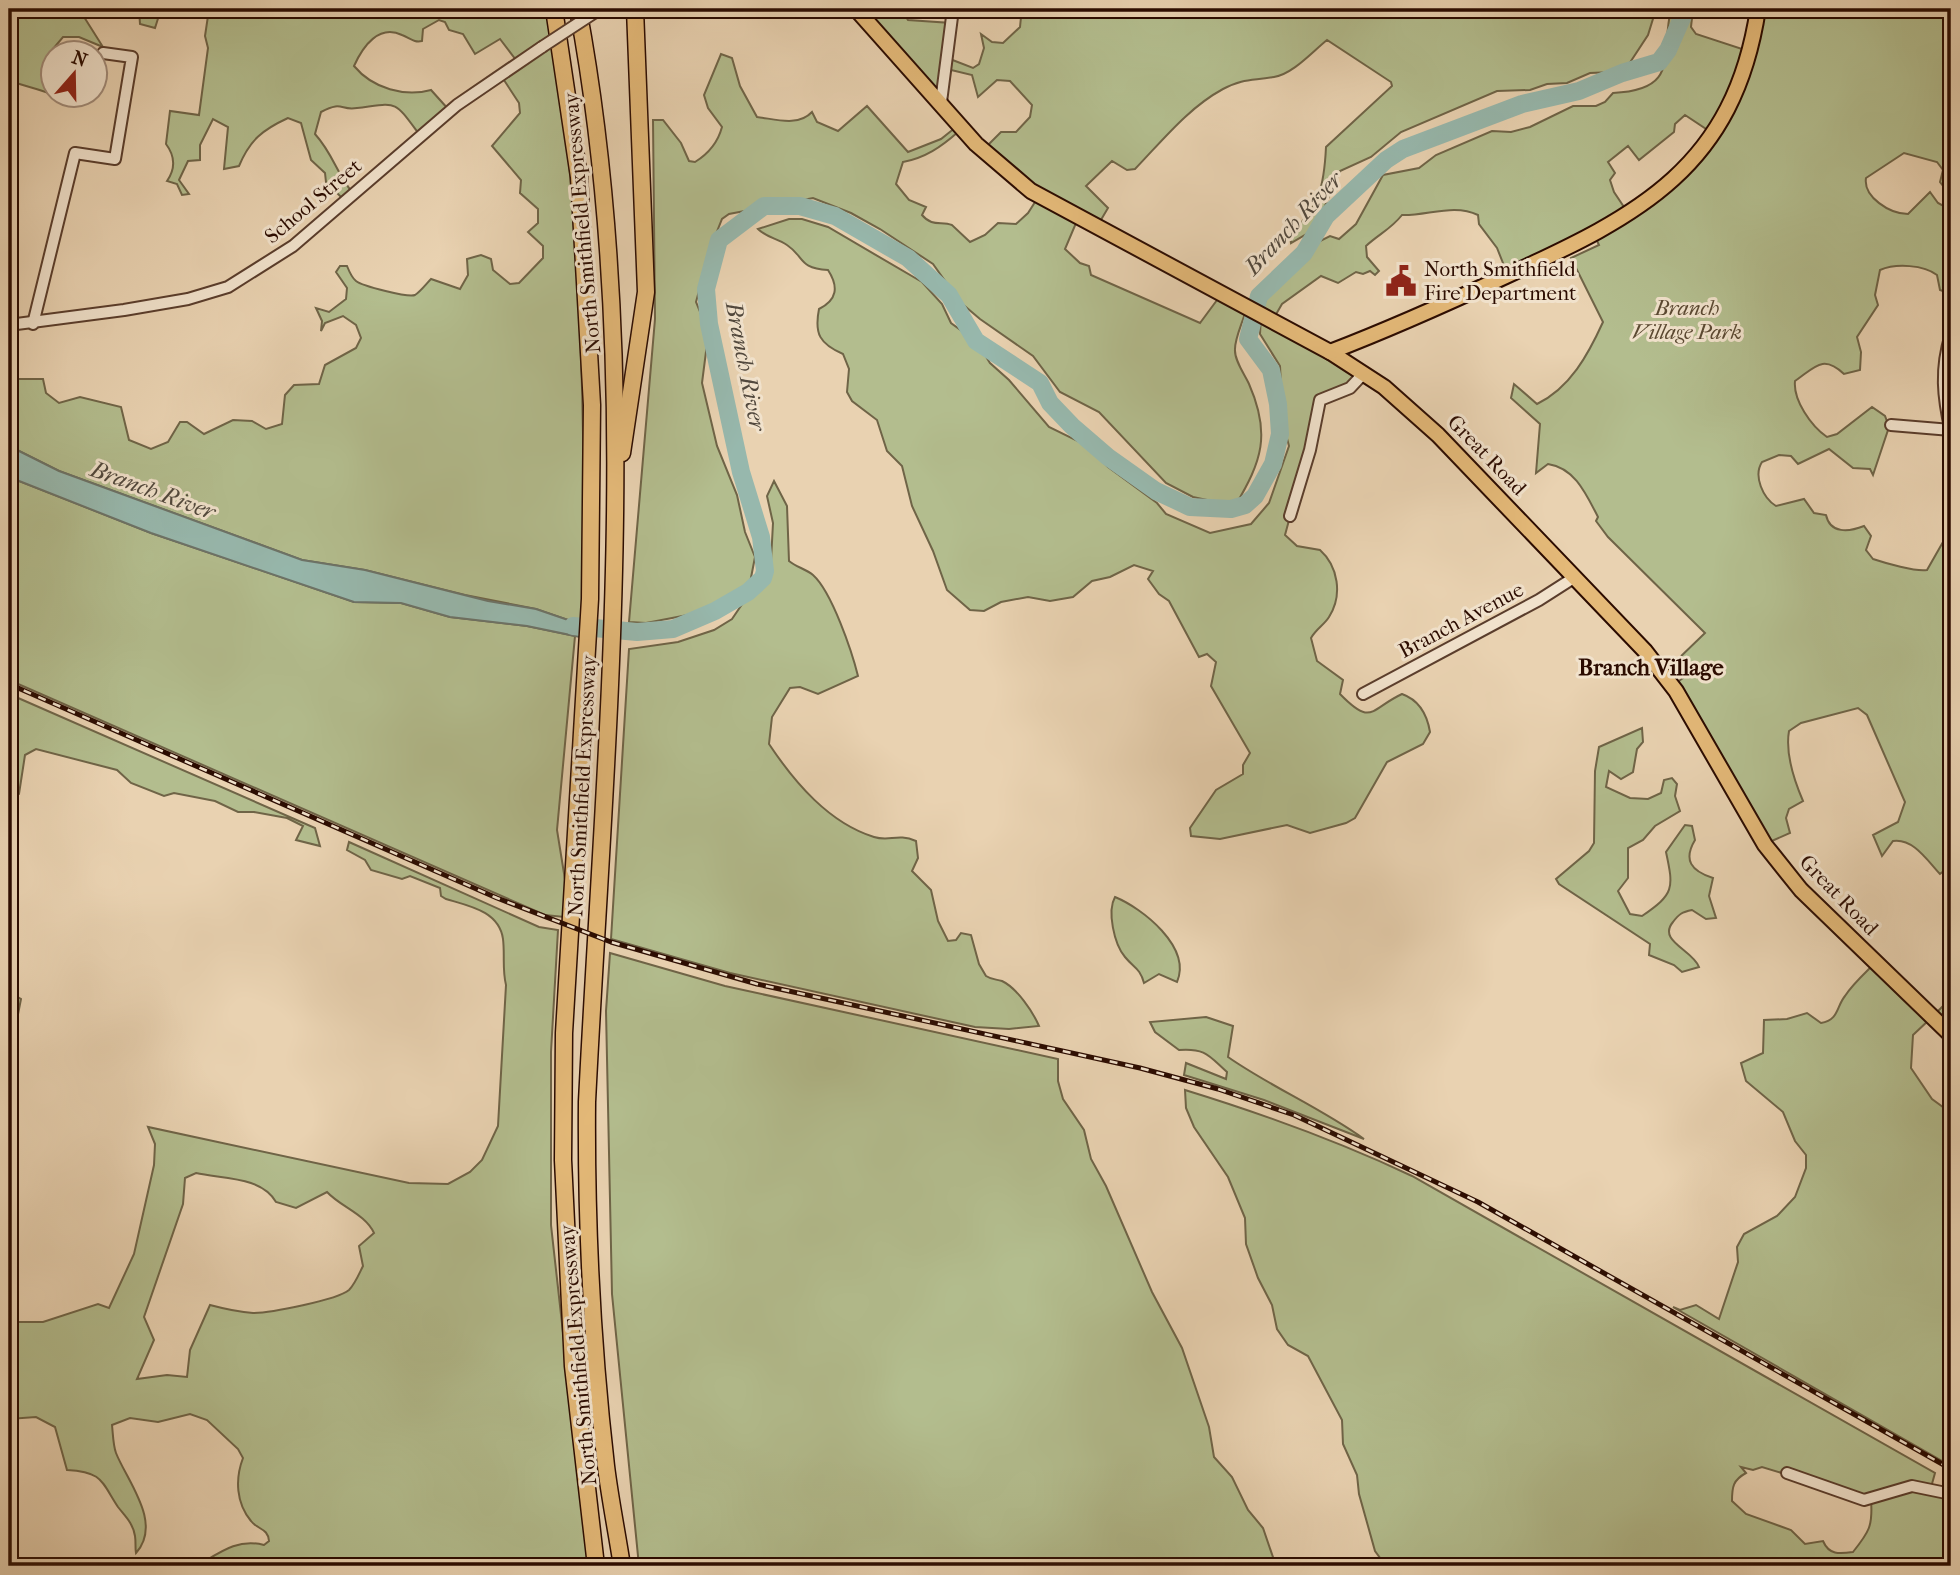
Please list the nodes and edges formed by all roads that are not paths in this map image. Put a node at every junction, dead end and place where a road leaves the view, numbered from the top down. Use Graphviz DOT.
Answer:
graph roads {
  1 [pos="554,9"];
  2 [pos="578,9"];
  3 [pos="600,9"];
  4 [pos="635,9"];
  5 [pos="856,9"];
  6 [pos="953,9"];
  7 [pos="1758,9"];
  8 [pos="108,54"];
  9 [pos="941,102"];
  10 [pos="33,324"];
  11 [pos="9,325"];
  12 [pos="1951,334"];
  13 [pos="1330,352"];
  14 [pos="1364,373"];
  15 [pos="1891,425"];
  16 [pos="1951,431"];
  17 [pos="616,479"];
  18 [pos="1290,516"];
  19 [pos="1575,577"];
  20 [pos="1363,694"];
  21 [pos="1951,1035"];
  22 [pos="1787,1473"];
  23 [pos="1951,1494"];
  24 [pos="596,1566"];
  25 [pos="622,1566"];
  1 -- 24 [label="highway, North Smithfield Expressway"];
  2 -- 17 [label="highway, North Smithfield Expressway"];
  3 -- 10 [label="street, School Street, bridge"];
  4 -- 17 [label="highway"];
  5 -- 9 [label="main road, Great Road"];
  6 -- 9 [label="street"];
  7 -- 13 [label="main road"];
  8 -- 10 [label="street"];
  9 -- 13 [label="main road, Great Road"];
  10 -- 11 [label="street, School Street"];
  12 -- 16 [label="street"];
  13 -- 14 [label="main road, Great Road"];
  14 -- 18 [label="street"];
  14 -- 19 [label="main road, Great Road"];
  15 -- 16 [label="street"];
  17 -- 25 [label="highway, North Smithfield Expressway"];
  19 -- 20 [label="street, Branch Avenue"];
  19 -- 21 [label="main road, Great Road"];
  22 -- 23 [label="street"];
}
